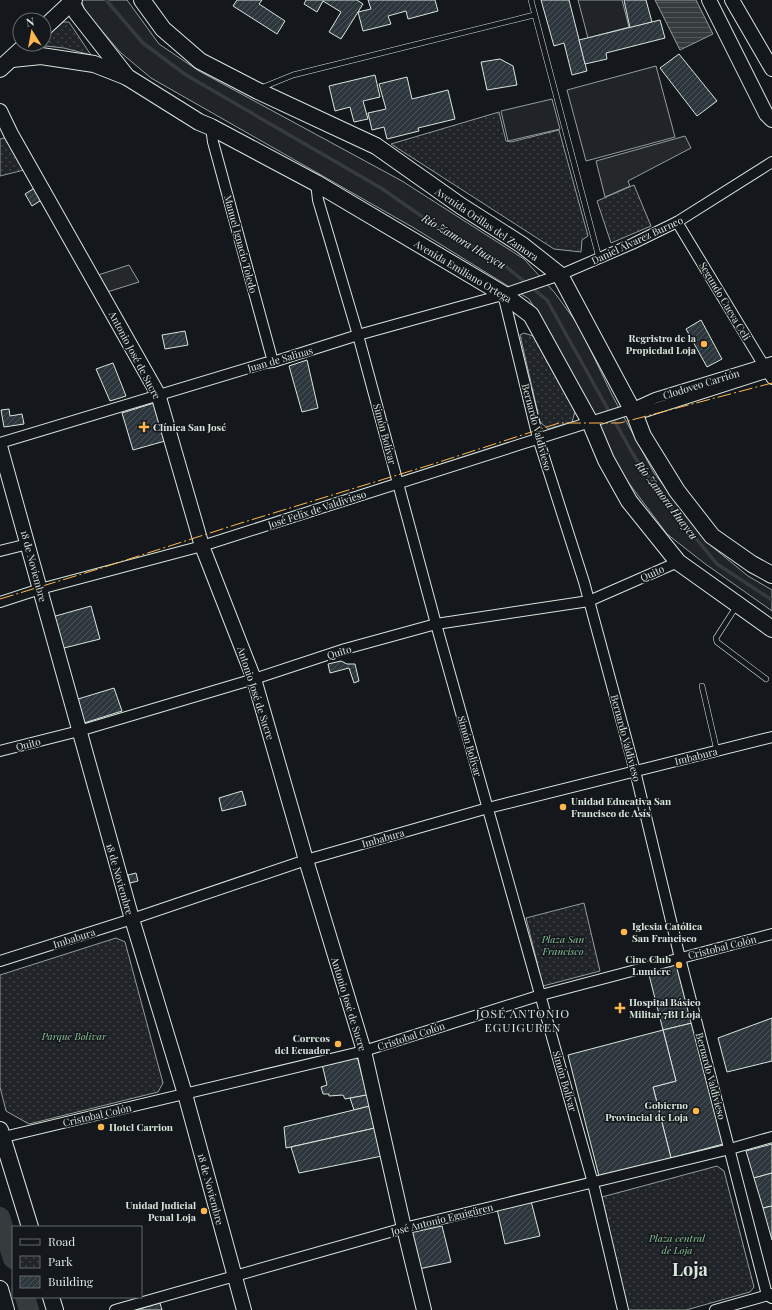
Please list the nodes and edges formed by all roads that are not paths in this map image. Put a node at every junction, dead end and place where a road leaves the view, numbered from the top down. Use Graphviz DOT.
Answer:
graph roads {
  1 [pos="142,0"];
  2 [pos="531,0"];
  3 [pos="709,0"];
  4 [pos="732,0"];
  5 [pos="71,1"];
  6 [pos="534,15"];
  7 [pos="52,20"];
  8 [pos="19,52"];
  9 [pos="6,64"];
  10 [pos="772,69"];
  11 [pos="127,77"];
  12 [pos="256,90"];
  13 [pos="0,111"];
  14 [pos="772,120"];
  15 [pos="211,127"];
  16 [pos="5,134"];
  17 [pos="772,162"];
  18 [pos="316,183"];
  19 [pos="678,222"];
  20 [pos="599,258"];
  21 [pos="560,275"];
  22 [pos="503,294"];
  23 [pos="358,335"];
  24 [pos="273,362"];
  25 [pos="769,370"];
  26 [pos="158,394"];
  27 [pos="633,412"];
  28 [pos="590,422"];
  29 [pos="538,438"];
  30 [pos="0,443"];
  31 [pos="0,446"];
  32 [pos="398,483"];
  33 [pos="28,544"];
  34 [pos="202,546"];
  35 [pos="0,551"];
  36 [pos="678,562"];
  37 [pos="772,575"];
  38 [pos="40,589"];
  39 [pos="589,601"];
  40 [pos="0,602"];
  41 [pos="738,605"];
  42 [pos="436,624"];
  43 [pos="772,629"];
  44 [pos="254,679"];
  45 [pos="766,679"];
  46 [pos="702,686"];
  47 [pos="79,731"];
  48 [pos="772,737"];
  49 [pos="0,751"];
  50 [pos="717,751"];
  51 [pos="635,771"];
  52 [pos="488,808"];
  53 [pos="306,860"];
  54 [pos="132,919"];
  55 [pos="772,934"];
  56 [pos="680,958"];
  57 [pos="0,962"];
  58 [pos="541,995"];
  59 [pos="364,1051"];
  60 [pos="185,1094"];
  61 [pos="1,1135"];
  62 [pos="772,1137"];
  63 [pos="730,1149"];
  64 [pos="593,1182"];
  65 [pos="30,1226"];
  66 [pos="404,1228"];
  67 [pos="235,1276"];
  68 [pos="0,1289"];
  69 [pos="770,1296"];
  70 [pos="51,1298"];
  71 [pos="6,1310"];
  72 [pos="55,1310"];
  73 [pos="115,1310"];
  74 [pos="244,1310"];
  75 [pos="424,1310"];
  76 [pos="623,1310"];
  77 [pos="715,1310"];
  1 -- 12 [label="main road, Avenida Orillas del Zamora"];
  2 -- 6 [label="lane"];
  3 -- 14 [label="street"];
  4 -- 10 [label="street"];
  5 -- 7 [label="main road"];
  5 -- 11 [label="main road, Avenida Emiliano Ortega"];
  6 -- 12 [label="lane"];
  6 -- 20 [label="lane"];
  8 -- 9 [label="main road"];
  9 -- 11 [label="main road"];
  11 -- 15 [label="main road, Avenida Emiliano Ortega"];
  12 -- 21 [label="main road, Avenida Orillas del Zamora"];
  13 -- 16 [label="street, Antonio José de Sucre"];
  15 -- 18 [label="main road, Avenida Emiliano Ortega"];
  15 -- 24 [label="street, Manuel Ignacio Toledo"];
  16 -- 26 [label="street, Antonio José de Sucre"];
  17 -- 19 [label="street, Daniel Alvarez Burneo"];
  18 -- 22 [label="main road, Avenida Emiliano Ortega"];
  18 -- 23 [label="street, Simón Bolívar"];
  19 -- 20 [label="street, Daniel Alvarez Burneo"];
  19 -- 25 [label="street, Segundo Cueva Celi"];
  20 -- 21 [label="street, Daniel Alvarez Burneo"];
  21 -- 22 [label="street, Juan de Salinas"];
  21 -- 27 [label="main road, Avenida Orillas del Zamora"];
  22 -- 23 [label="street, Juan de Salinas"];
  22 -- 28 [label="main road, Avenida Emiliano Ortega"];
  22 -- 29 [label="street, Bernardo Valdivieso"];
  23 -- 24 [label="street, Juan de Salinas"];
  23 -- 32 [label="street, Simón Bolívar"];
  24 -- 26 [label="street, Juan de Salinas"];
  25 -- 27 [label="street, Clodoveo Carrión"];
  26 -- 30 [label="street, Juan de Salinas"];
  26 -- 34 [label="street, Antonio José de Sucre"];
  27 -- 28 [label="street, José Felix de Valdivieso"];
  27 -- 37 [label="main road, Avenida Orillas del Zamora"];
  28 -- 29 [label="street, José Felix de Valdivieso"];
  28 -- 36 [label="main road, Avenida Emiliano Ortega"];
  29 -- 32 [label="street, José Felix de Valdivieso"];
  29 -- 39 [label="street, Bernardo Valdivieso"];
  31 -- 33 [label="street, 18 de Noviembre"];
  32 -- 34 [label="street, José Felix de Valdivieso"];
  32 -- 42 [label="street, Simón Bolívar"];
  33 -- 35 [label="street"];
  33 -- 38 [label="street, 18 de Noviembre"];
  34 -- 38 [label="street, José Felix de Valdivieso"];
  34 -- 44 [label="street, Antonio José de Sucre"];
  36 -- 39 [label="street, Quito"];
  36 -- 41 [label="main road, Avenida Emiliano Ortega"];
  38 -- 40 [label="street, José Felix de Valdivieso"];
  38 -- 47 [label="street, 18 de Noviembre"];
  39 -- 42 [label="street, Quito"];
  39 -- 51 [label="street, Bernardo Valdivieso"];
  41 -- 43 [label="main road, Avenida Emiliano Ortega"];
  41 -- 45 [label="lane"];
  42 -- 44 [label="street, Quito"];
  42 -- 52 [label="street, Simón Bolívar"];
  44 -- 47 [label="street, Quito"];
  44 -- 53 [label="street, Antonio José de Sucre"];
  46 -- 50 [label="lane"];
  47 -- 49 [label="street, Quito"];
  47 -- 54 [label="street, 18 de Noviembre"];
  48 -- 50 [label="street, Imbabura"];
  50 -- 51 [label="street, Imbabura"];
  51 -- 52 [label="street, Imbabura"];
  51 -- 56 [label="street, Bernardo Valdivieso"];
  52 -- 53 [label="street, Imbabura"];
  52 -- 58 [label="street, Simón Bolívar"];
  53 -- 54 [label="street, Imbabura"];
  53 -- 59 [label="street, Antonio José de Sucre"];
  54 -- 57 [label="street, Imbabura"];
  54 -- 60 [label="street, 18 de Noviembre"];
  55 -- 56 [label="street, Cristobal Colón"];
  56 -- 58 [label="street, Cristobal Colón"];
  56 -- 63 [label="street, Bernardo Valdivieso"];
  58 -- 59 [label="street, Cristobal Colón"];
  58 -- 64 [label="street, Simón Bolívar"];
  59 -- 60 [label="street, Cristobal Colón"];
  59 -- 66 [label="street, Antonio José de Sucre"];
  60 -- 61 [label="street, Cristobal Colón"];
  60 -- 67 [label="street, 18 de Noviembre"];
  61 -- 65 [label="main road"];
  62 -- 63 [label="street, José Antonio Eguigüren"];
  63 -- 64 [label="street, José Antonio Eguigüren"];
  63 -- 69 [label="street, Bernardo Valdivieso"];
  64 -- 66 [label="street, José Antonio Eguigüren"];
  64 -- 76 [label="street, Simón Bolívar"];
  66 -- 67 [label="street, José Antonio Eguigüren"];
  66 -- 75 [label="street, Antonio José de Sucre"];
  67 -- 73 [label="street, José Antonio Eguigüren"];
  67 -- 74 [label="street, 18 de Noviembre"];
  68 -- 71 [label="main road"];
  69 -- 77 [label="street"];
  70 -- 72 [label="main road"];
}
